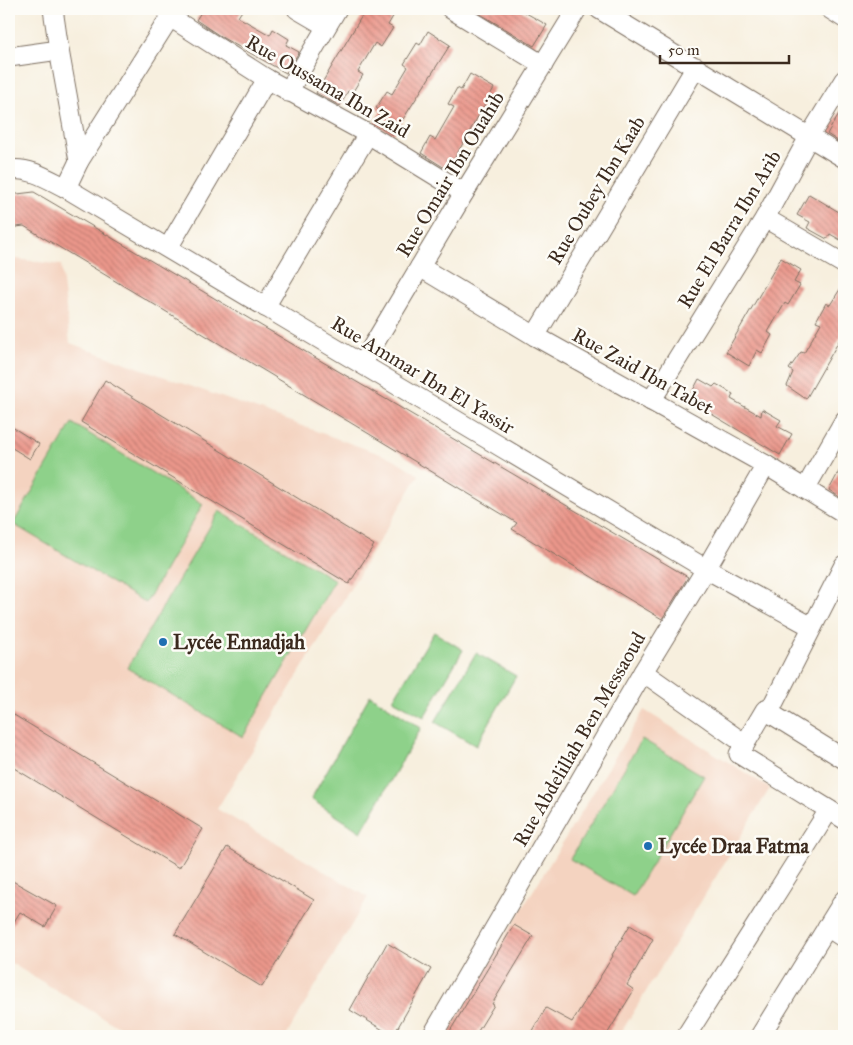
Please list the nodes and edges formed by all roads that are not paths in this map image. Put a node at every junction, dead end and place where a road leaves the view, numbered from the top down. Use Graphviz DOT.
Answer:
graph roads {
  1 [pos="53,9"];
  2 [pos="297,9"];
  3 [pos="338,9"];
  4 [pos="451,9"];
  5 [pos="578,9"];
  6 [pos="599,9"];
  7 [pos="830,9"];
  8 [pos="173,13"];
  9 [pos="844,18"];
  10 [pos="326,26"];
  11 [pos="59,50"];
  12 [pos="9,57"];
  13 [pos="543,65"];
  14 [pos="696,67"];
  15 [pos="267,80"];
  16 [pos="844,80"];
  17 [pos="288,92"];
  18 [pos="368,134"];
  19 [pos="809,137"];
  20 [pos="844,158"];
  21 [pos="78,160"];
  22 [pos="9,170"];
  23 [pos="66,188"];
  24 [pos="464,193"];
  25 [pos="765,218"];
  26 [pos="168,248"];
  27 [pos="844,264"];
  28 [pos="420,267"];
  29 [pos="265,307"];
  30 [pos="534,336"];
  31 [pos="362,364"];
  32 [pos="650,401"];
  33 [pos="844,421"];
  34 [pos="766,465"];
  35 [pos="805,489"];
  36 [pos="844,513"];
  37 [pos="844,564"];
  38 [pos="706,569"];
  39 [pos="812,626"];
  40 [pos="644,672"];
  41 [pos="769,712"];
  42 [pos="745,744"];
  43 [pos="844,759"];
  44 [pos="837,814"];
  45 [pos="844,900"];
  46 [pos="827,927"];
  47 [pos="844,938"];
  48 [pos="432,1036"];
  49 [pos="686,1036"];
  50 [pos="760,1036"];
  1 -- 11 [label="street"];
  2 -- 10 [label="street"];
  3 -- 10 [label="street"];
  4 -- 13 [label="street"];
  5 -- 13 [label="street, Rue Omair Ibn Ouahib"];
  6 -- 14 [label="street"];
  7 -- 9 [label="street"];
  8 -- 15 [label="street, Rue Oussama Ibn Zaid"];
  8 -- 21 [label="street"];
  10 -- 17 [label="street"];
  11 -- 12 [label="street"];
  11 -- 21 [label="street"];
  13 -- 24 [label="street, Rue Omair Ibn Ouahib"];
  14 -- 19 [label="street"];
  14 -- 30 [label="street, Rue Oubey Ibn Kaab"];
  15 -- 17 [label="street, Rue Oussama Ibn Zaid"];
  15 -- 26 [label="street"];
  16 -- 19 [label="street, Rue El Barra Ibn Arib"];
  17 -- 18 [label="street, Rue Oussama Ibn Zaid"];
  18 -- 24 [label="street, Rue Oussama Ibn Zaid"];
  18 -- 29 [label="street"];
  19 -- 20 [label="street"];
  19 -- 25 [label="street, Rue El Barra Ibn Arib"];
  21 -- 23 [label="street"];
  22 -- 23 [label="street, Rue Ammar Ibn El Yassir"];
  23 -- 26 [label="street, Rue Ammar Ibn El Yassir"];
  24 -- 28 [label="street, Rue Omair Ibn Ouahib"];
  25 -- 27 [label="street"];
  25 -- 32 [label="street, Rue El Barra Ibn Arib"];
  26 -- 29 [label="street, Rue Ammar Ibn El Yassir"];
  28 -- 30 [label="street, Rue Zaid Ibn Tabet"];
  28 -- 31 [label="street, Rue Omair Ibn Ouahib"];
  29 -- 31 [label="street, Rue Ammar Ibn El Yassir"];
  30 -- 32 [label="street, Rue Zaid Ibn Tabet"];
  31 -- 38 [label="street, Rue Ammar Ibn El Yassir"];
  32 -- 34 [label="street, Rue Zaid Ibn Tabet"];
  33 -- 35 [label="street"];
  34 -- 35 [label="street, Rue Zaid Ibn Tabet"];
  34 -- 38 [label="street, Rue Abdelillah Ben Messaoud"];
  35 -- 36 [label="street, Rue Zaid Ibn Tabet"];
  37 -- 39 [label="street"];
  38 -- 39 [label="street, Rue Ammar Ibn El Yassir"];
  38 -- 40 [label="street, Rue Abdelillah Ben Messaoud"];
  39 -- 41 [label="street"];
  40 -- 42 [label="street"];
  40 -- 48 [label="street, Rue Abdelillah Ben Messaoud"];
  41 -- 42 [label="street"];
  41 -- 43 [label="street"];
  42 -- 44 [label="street"];
  44 -- 49 [label="street"];
  45 -- 46 [label="street"];
  46 -- 47 [label="street"];
  46 -- 50 [label="street"];
}
